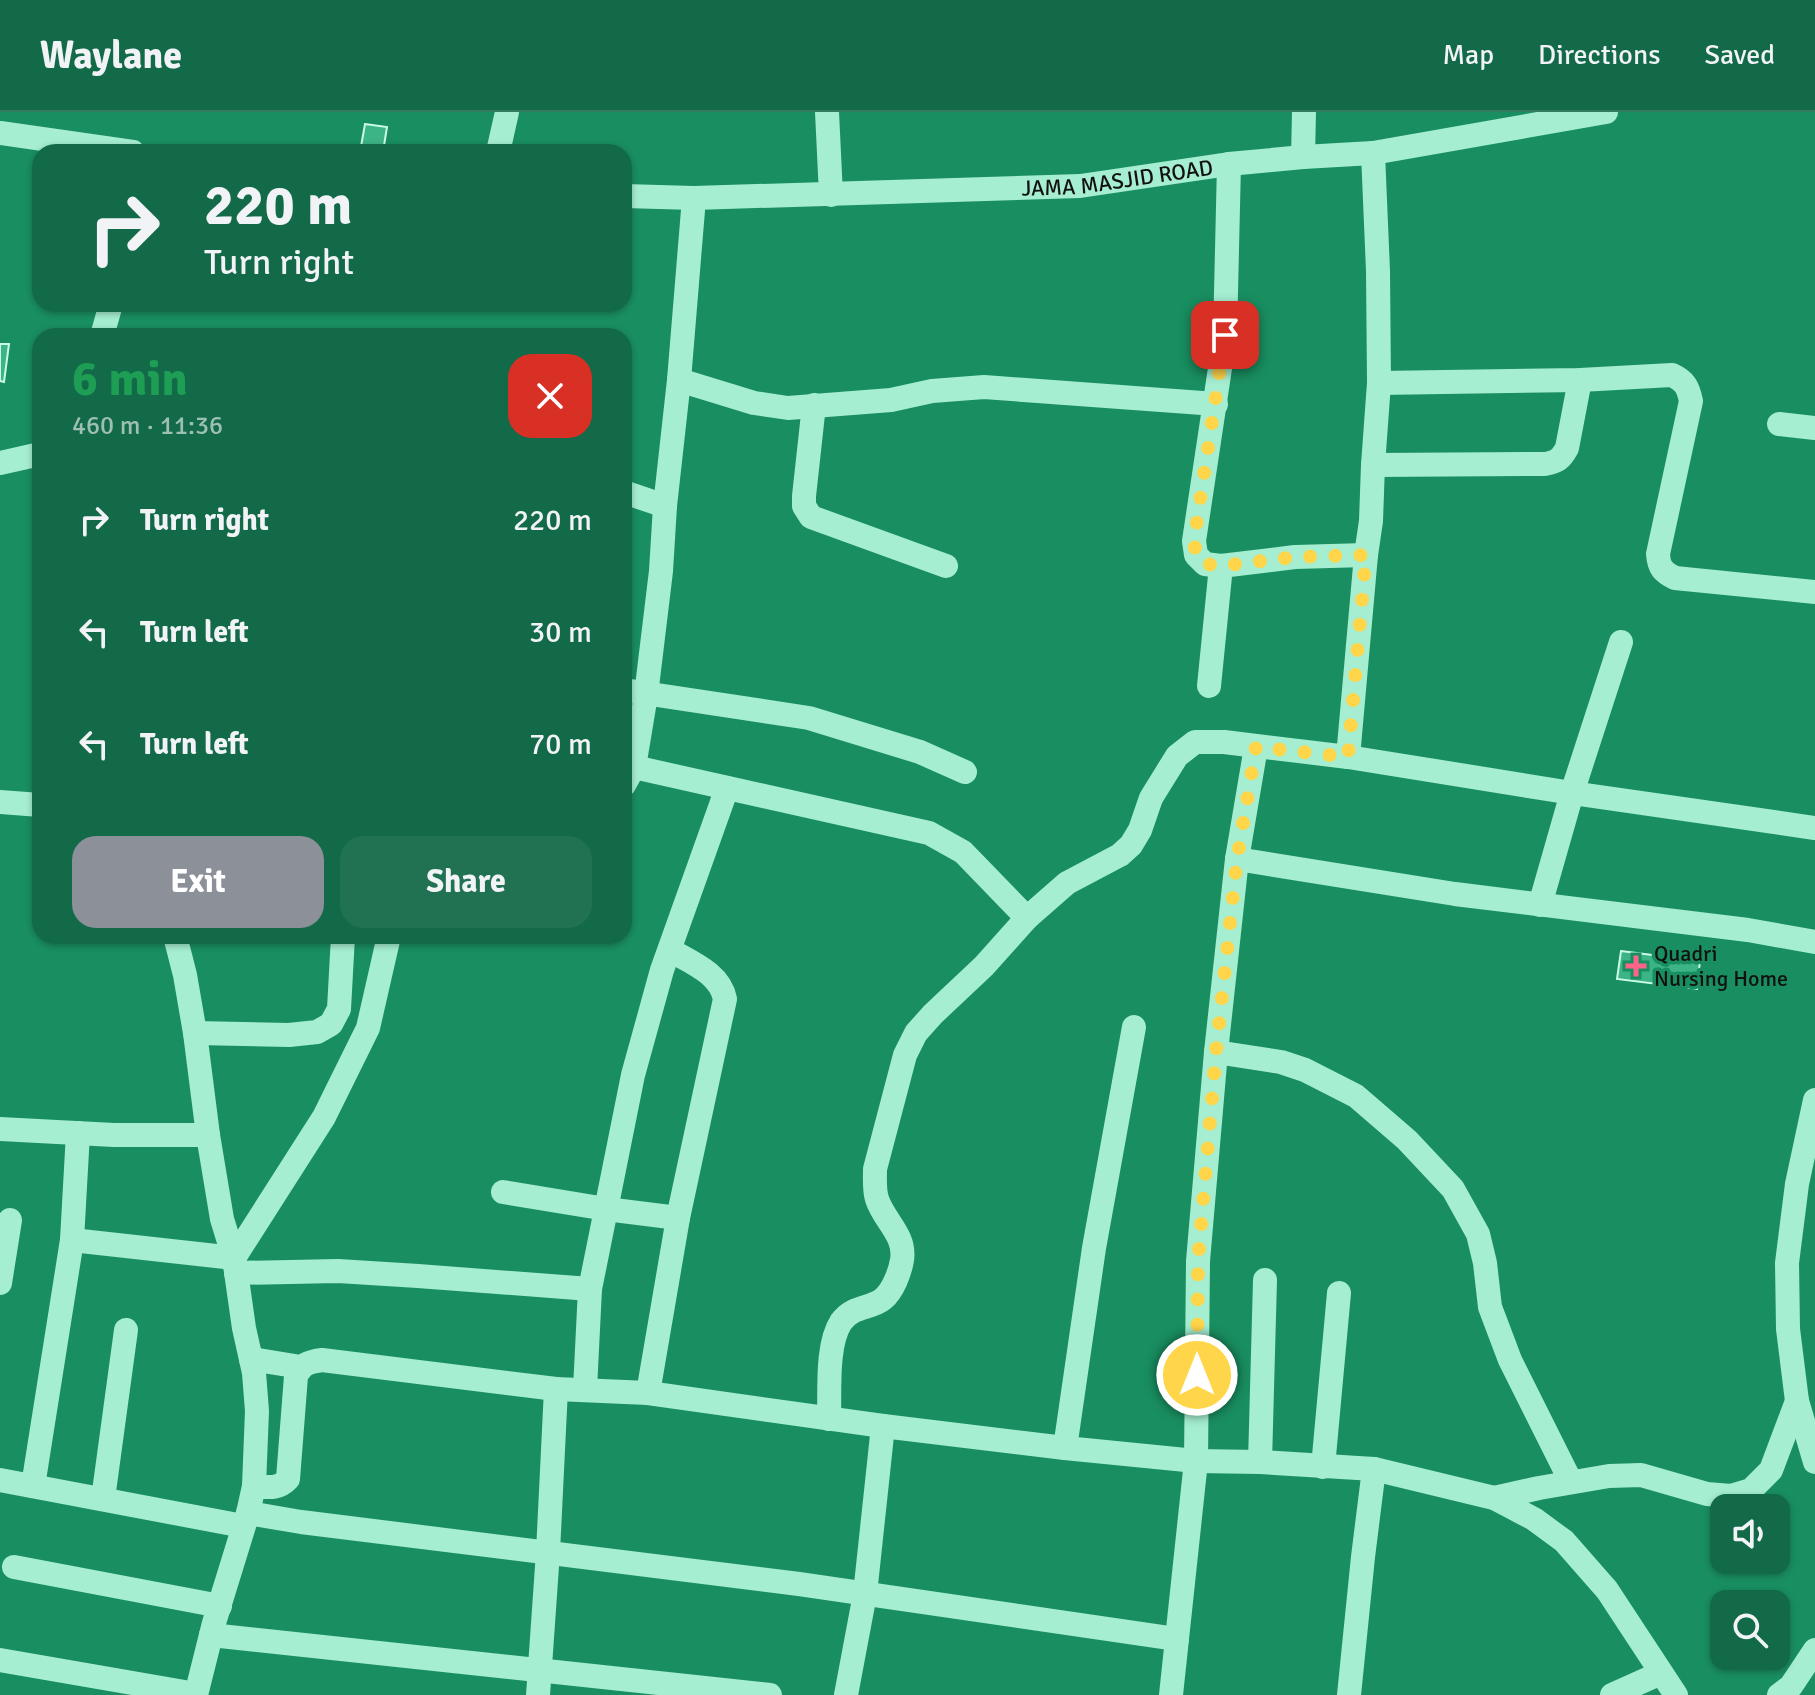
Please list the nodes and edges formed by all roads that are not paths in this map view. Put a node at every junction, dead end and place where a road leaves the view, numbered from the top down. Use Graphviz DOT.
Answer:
graph roads {
  1 [pos="507,112"];
  2 [pos="827,112"];
  3 [pos="1304,112"];
  4 [pos="1606,112"];
  5 [pos="1527,120"];
  6 [pos="0,133"];
  7 [pos="77,144"];
  8 [pos="500,144"];
  9 [pos="1373,153"];
  10 [pos="1303,157"];
  11 [pos="1229,164"];
  12 [pos="831,195"];
  13 [pos="632,196"];
  14 [pos="694,198"];
  15 [pos="679,380"];
  16 [pos="1580,380"];
  17 [pos="1379,383"];
  18 [pos="1216,404"];
  19 [pos="814,405"];
  20 [pos="1779,424"];
  21 [pos="1815,428"];
  22 [pos="32,456"];
  23 [pos="0,463"];
  24 [pos="1373,465"];
  25 [pos="632,495"];
  26 [pos="665,506"];
  27 [pos="1366,555"];
  28 [pos="946,566"];
  29 [pos="1221,566"];
  30 [pos="1815,592"];
  31 [pos="1621,642"];
  32 [pos="1209,686"];
  33 [pos="635,692"];
  34 [pos="632,734"];
  35 [pos="1256,747"];
  36 [pos="1348,757"];
  37 [pos="965,772"];
  38 [pos="632,776"];
  39 [pos="727,788"];
  40 [pos="1572,793"];
  41 [pos="0,802"];
  42 [pos="32,804"];
  43 [pos="1815,828"];
  44 [pos="1237,859"];
  45 [pos="1540,905"];
  46 [pos="1027,918"];
  47 [pos="1815,942"];
  48 [pos="177,944"];
  49 [pos="343,944"];
  50 [pos="387,944"];
  51 [pos="670,950"];
  52 [pos="1134,1027"];
  53 [pos="195,1033"];
  54 [pos="1216,1052"];
  55 [pos="1815,1100"];
  56 [pos="0,1129"];
  57 [pos="78,1133"];
  58 [pos="208,1135"];
  59 [pos="503,1192"];
  60 [pos="606,1209"];
  61 [pos="678,1218"];
  62 [pos="10,1220"];
  63 [pos="72,1240"];
  64 [pos="235,1266"];
  65 [pos="1265,1280"];
  66 [pos="0,1283"];
  67 [pos="590,1289"];
  68 [pos="1339,1293"];
  69 [pos="126,1330"];
  70 [pos="251,1359"];
  71 [pos="301,1367"];
  72 [pos="556,1389"];
  73 [pos="585,1389"];
  74 [pos="648,1393"];
  75 [pos="1797,1401"];
  76 [pos="829,1419"];
  77 [pos="883,1426"];
  78 [pos="1065,1448"];
  79 [pos="1196,1461"];
  80 [pos="1260,1462"];
  81 [pos="1815,1462"];
  82 [pos="1323,1467"];
  83 [pos="1374,1469"];
  84 [pos="0,1480"];
  85 [pos="1571,1482"];
  86 [pos="33,1486"];
  87 [pos="254,1486"];
  88 [pos="1494,1498"];
  89 [pos="103,1499"];
  90 [pos="246,1520"];
  91 [pos="548,1552"];
  92 [pos="14,1567"];
  93 [pos="865,1594"];
  94 [pos="220,1606"];
  95 [pos="211,1635"];
  96 [pos="1177,1639"];
  97 [pos="1815,1650"];
  98 [pos="0,1660"];
  99 [pos="541,1670"];
  100 [pos="1661,1673"];
  101 [pos="196,1694"];
  102 [pos="538,1695"];
  103 [pos="770,1695"];
  104 [pos="846,1695"];
  105 [pos="1171,1695"];
  106 [pos="1349,1695"];
  107 [pos="1612,1695"];
  108 [pos="1676,1695"];
  109 [pos="1779,1695"];
  1 -- 8 [label="street"];
  2 -- 12 [label="street"];
  3 -- 10 [label="street"];
  4 -- 5 [label="street, JAMA MASJID ROAD"];
  5 -- 9 [label="street, JAMA MASJID ROAD"];
  6 -- 7 [label="street"];
  9 -- 10 [label="street, JAMA MASJID ROAD"];
  9 -- 17 [label="street"];
  10 -- 11 [label="street, JAMA MASJID ROAD"];
  11 -- 12 [label="street, JAMA MASJID ROAD"];
  11 -- 18 [label="street"];
  12 -- 14 [label="street, JAMA MASJID ROAD"];
  13 -- 14 [label="street, JAMA MASJID ROAD"];
  14 -- 15 [label="street"];
  15 -- 19 [label="street"];
  15 -- 26 [label="street"];
  16 -- 17 [label="street"];
  16 -- 24 [label="street"];
  16 -- 30 [label="street"];
  17 -- 24 [label="street"];
  18 -- 19 [label="street"];
  18 -- 29 [label="street"];
  19 -- 28 [label="street"];
  20 -- 21 [label="street"];
  22 -- 23 [label="street"];
  24 -- 27 [label="street"];
  25 -- 26 [label="street"];
  26 -- 33 [label="street"];
  27 -- 29 [label="street"];
  27 -- 36 [label="street"];
  29 -- 32 [label="street"];
  31 -- 40 [label="street"];
  33 -- 34 [label="street"];
  33 -- 37 [label="street"];
  35 -- 36 [label="street"];
  35 -- 44 [label="street"];
  35 -- 46 [label="street"];
  36 -- 40 [label="street"];
  38 -- 39 [label="street"];
  39 -- 46 [label="street"];
  39 -- 51 [label="street"];
  40 -- 43 [label="street"];
  40 -- 45 [label="street"];
  41 -- 42 [label="street"];
  44 -- 45 [label="street"];
  44 -- 54 [label="street"];
  45 -- 47 [label="street"];
  46 -- 76 [label="street"];
  48 -- 53 [label="street"];
  49 -- 53 [label="street"];
  50 -- 64 [label="street"];
  51 -- 60 [label="street"];
  51 -- 61 [label="street"];
  52 -- 78 [label="street"];
  53 -- 58 [label="street"];
  54 -- 79 [label="street"];
  54 -- 85 [label="street"];
  55 -- 75 [label="street"];
  56 -- 57 [label="street"];
  57 -- 58 [label="street"];
  57 -- 63 [label="street"];
  58 -- 64 [label="street"];
  59 -- 60 [label="street"];
  60 -- 61 [label="street"];
  60 -- 67 [label="street"];
  61 -- 74 [label="street"];
  62 -- 66 [label="street"];
  63 -- 64 [label="street"];
  63 -- 86 [label="street"];
  64 -- 67 [label="street"];
  64 -- 70 [label="street"];
  65 -- 80 [label="street"];
  67 -- 73 [label="street"];
  68 -- 82 [label="street"];
  69 -- 89 [label="street"];
  70 -- 71 [label="street"];
  70 -- 87 [label="street"];
  71 -- 72 [label="street"];
  71 -- 87 [label="street"];
  72 -- 73 [label="street"];
  72 -- 91 [label="street"];
  73 -- 74 [label="street"];
  74 -- 76 [label="street"];
  75 -- 81 [label="street"];
  75 -- 85 [label="street"];
  76 -- 77 [label="street"];
  77 -- 78 [label="street"];
  77 -- 93 [label="street"];
  78 -- 79 [label="street"];
  79 -- 80 [label="street"];
  79 -- 96 [label="street"];
  80 -- 82 [label="street"];
  82 -- 83 [label="street"];
  83 -- 88 [label="street"];
  83 -- 106 [label="street"];
  84 -- 86 [label="street"];
  85 -- 88 [label="street"];
  86 -- 89 [label="street"];
  87 -- 90 [label="street"];
  88 -- 100 [label="street"];
  89 -- 90 [label="street"];
  90 -- 91 [label="street"];
  90 -- 94 [label="street"];
  91 -- 93 [label="street"];
  91 -- 99 [label="street"];
  92 -- 94 [label="street"];
  93 -- 96 [label="street"];
  93 -- 104 [label="street"];
  94 -- 95 [label="street"];
  95 -- 99 [label="street"];
  95 -- 101 [label="street"];
  96 -- 105 [label="street"];
  97 -- 109 [label="street"];
  98 -- 101 [label="street"];
  99 -- 102 [label="street"];
  99 -- 103 [label="street"];
  100 -- 107 [label="street"];
  100 -- 108 [label="street"];
}
